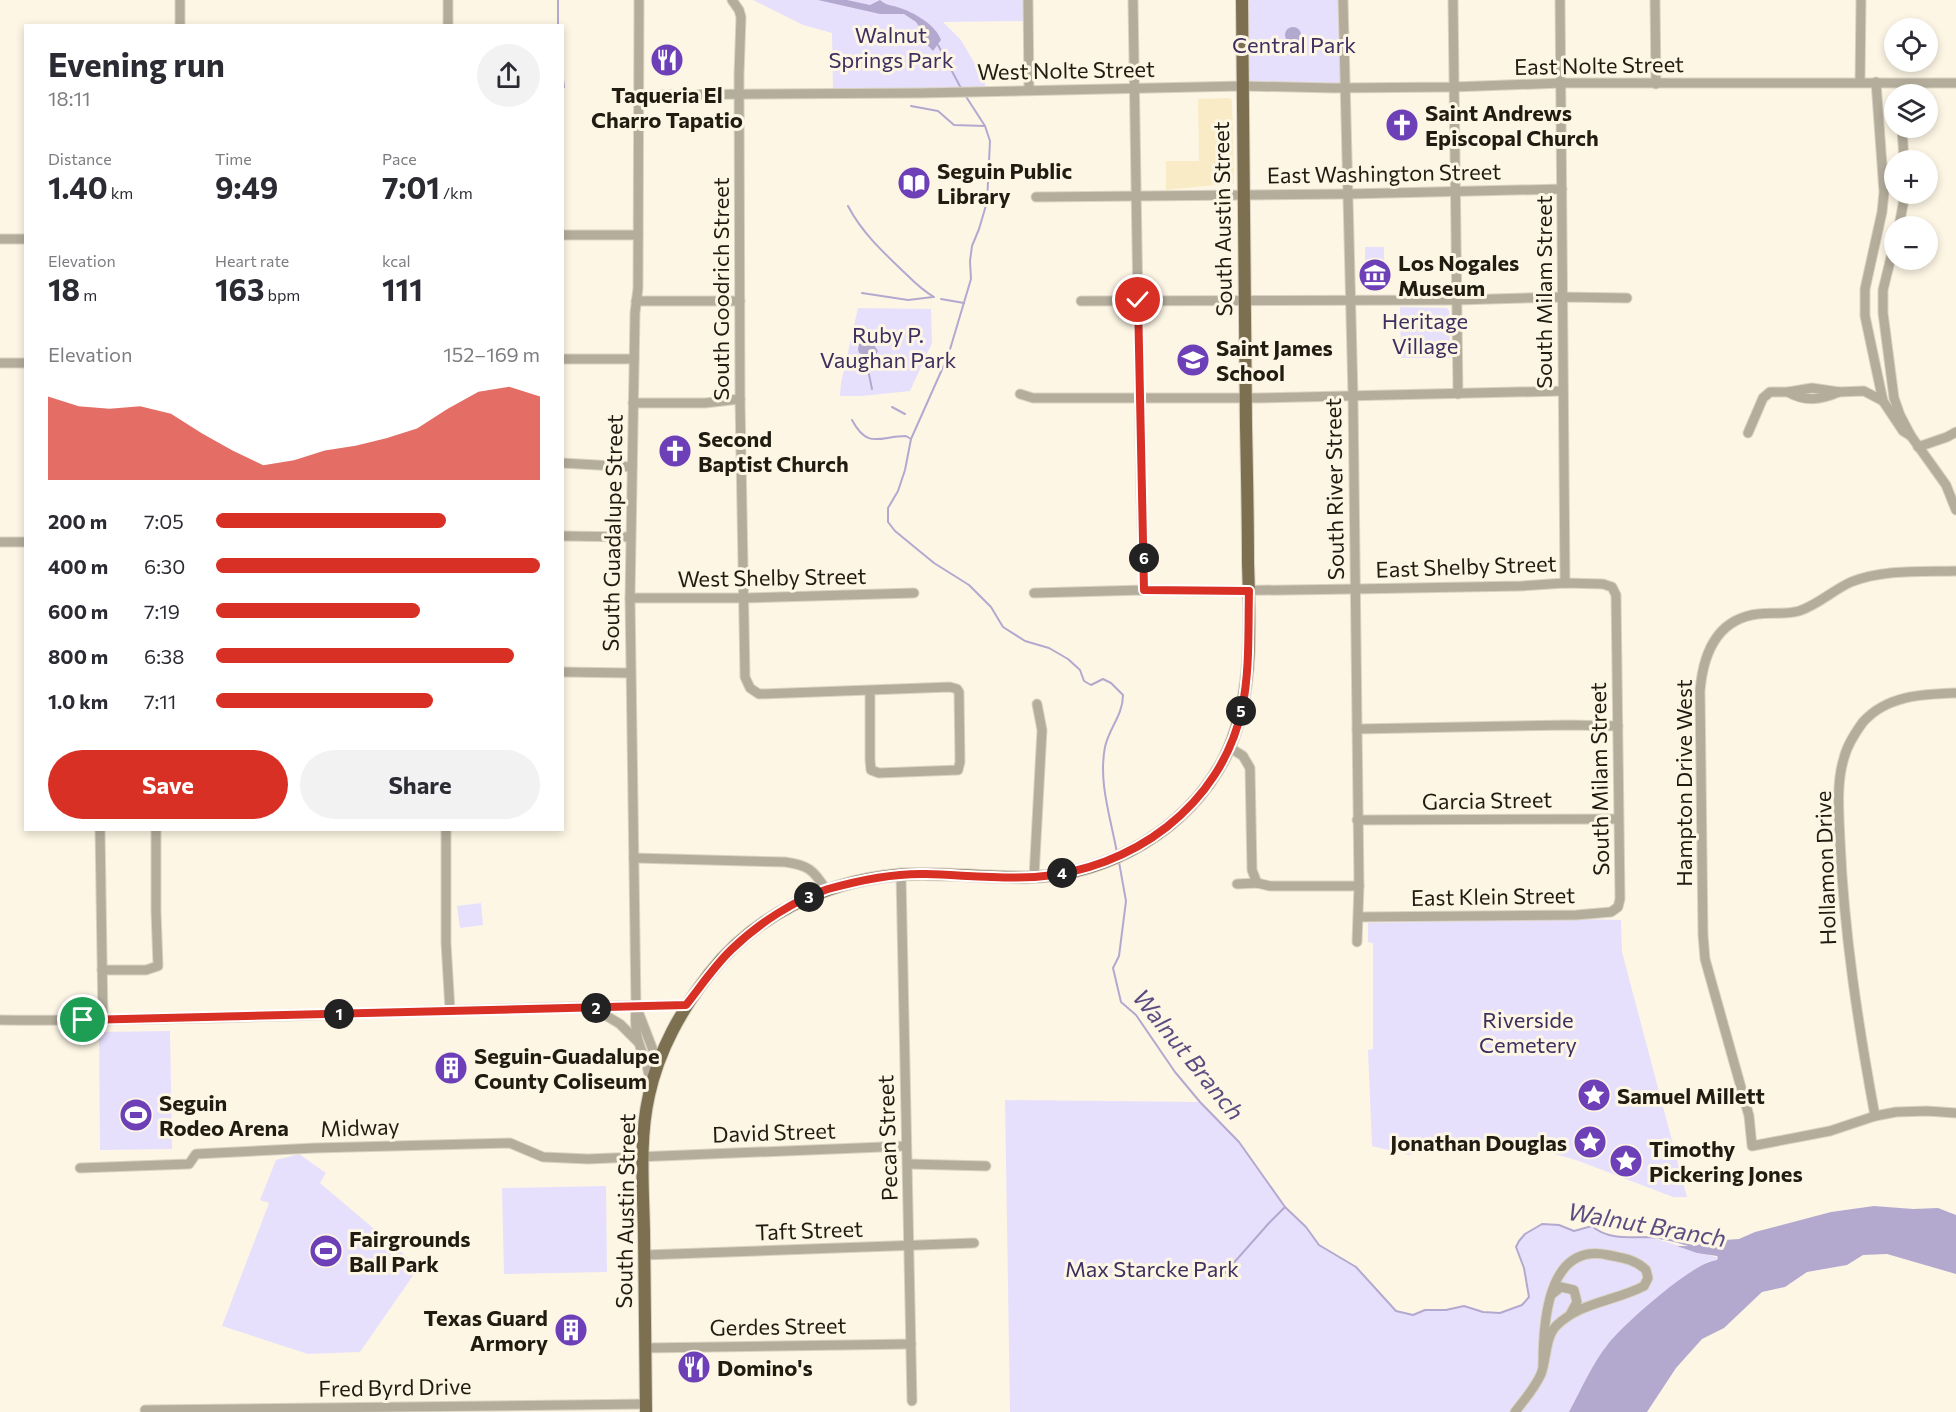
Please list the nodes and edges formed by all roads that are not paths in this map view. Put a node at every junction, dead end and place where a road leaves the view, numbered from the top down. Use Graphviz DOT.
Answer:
graph roads {
  1 [pos="180,0"];
  2 [pos="448,0"];
  3 [pos="639,0"];
  4 [pos="732,0"];
  5 [pos="1028,0"];
  6 [pos="1133,0"];
  7 [pos="1242,0"];
  8 [pos="1343,0"];
  9 [pos="1453,0"];
  10 [pos="1560,0"];
  11 [pos="1655,0"];
  12 [pos="1861,0"];
  13 [pos="180,24"];
  14 [pos="448,24"];
  15 [pos="1860,82"];
  16 [pos="1876,82"];
  17 [pos="1562,83"];
  18 [pos="1899,83"];
  19 [pos="1956,83"];
  20 [pos="1656,84"];
  21 [pos="1242,86"];
  22 [pos="1453,87"];
  23 [pos="1346,88"];
  24 [pos="1135,89"];
  25 [pos="1029,90"];
  26 [pos="638,94"];
  27 [pos="739,94"];
  28 [pos="1562,189"];
  29 [pos="1455,192"];
  30 [pos="1243,194"];
  31 [pos="1348,194"];
  32 [pos="1137,196"];
  33 [pos="1036,197"];
  34 [pos="1904,204"];
  35 [pos="1882,212"];
  36 [pos="1902,214"];
  37 [pos="564,234"];
  38 [pos="638,235"];
  39 [pos="0,239"];
  40 [pos="24,239"];
  41 [pos="1888,270"];
  42 [pos="1563,297"];
  43 [pos="1627,298"];
  44 [pos="1138,300"];
  45 [pos="1457,300"];
  46 [pos="636,301"];
  47 [pos="740,301"];
  48 [pos="1081,301"];
  49 [pos="1244,301"];
  50 [pos="1350,301"];
  51 [pos="564,359"];
  52 [pos="634,359"];
  53 [pos="0,363"];
  54 [pos="24,363"];
  55 [pos="1878,380"];
  56 [pos="1563,391"];
  57 [pos="1864,391"];
  58 [pos="1020,394"];
  59 [pos="1458,394"];
  60 [pos="1353,396"];
  61 [pos="1246,397"];
  62 [pos="1141,398"];
  63 [pos="740,399"];
  64 [pos="1883,401"];
  65 [pos="633,403"];
  66 [pos="1956,432"];
  67 [pos="1748,433"];
  68 [pos="1911,436"];
  69 [pos="1918,447"];
  70 [pos="564,463"];
  71 [pos="632,467"];
  72 [pos="1956,510"];
  73 [pos="564,536"];
  74 [pos="630,537"];
  75 [pos="0,542"];
  76 [pos="24,542"];
  77 [pos="1956,571"];
  78 [pos="1565,583"];
  79 [pos="1612,587"];
  80 [pos="1355,589"];
  81 [pos="1144,590"];
  82 [pos="1249,591"];
  83 [pos="1034,592"];
  84 [pos="914,593"];
  85 [pos="630,598"];
  86 [pos="744,598"];
  87 [pos="564,672"];
  88 [pos="630,673"];
  89 [pos="870,690"];
  90 [pos="1956,693"];
  91 [pos="1037,704"];
  92 [pos="1618,726"];
  93 [pos="1357,729"];
  94 [pos="1229,747"];
  95 [pos="1618,819"];
  96 [pos="1357,820"];
  97 [pos="100,831"];
  98 [pos="156,831"];
  99 [pos="446,831"];
  100 [pos="634,858"];
  101 [pos="901,875"];
  102 [pos="1034,877"];
  103 [pos="1257,883"];
  104 [pos="1237,884"];
  105 [pos="1359,886"];
  106 [pos="826,890"];
  107 [pos="1620,899"];
  108 [pos="1359,917"];
  109 [pos="1358,942"];
  110 [pos="102,970"];
  111 [pos="686,1005"];
  112 [pos="636,1006"];
  113 [pos="592,1008"];
  114 [pos="450,1010"];
  115 [pos="0,1020"];
  116 [pos="103,1020"];
  117 [pos="638,1042"];
  118 [pos="658,1063"];
  119 [pos="650,1088"];
  120 [pos="1956,1113"];
  121 [pos="1875,1116"];
  122 [pos="906,1146"];
  123 [pos="643,1156"];
  124 [pos="908,1164"];
  125 [pos="986,1166"];
  126 [pos="80,1168"];
  127 [pos="974,1244"];
  128 [pos="909,1247"];
  129 [pos="645,1256"];
  130 [pos="1550,1297"];
  131 [pos="1565,1319"];
  132 [pos="911,1344"];
  133 [pos="645,1348"];
  134 [pos="1543,1366"];
  135 [pos="912,1401"];
  136 [pos="646,1408"];
  137 [pos="145,1410"];
  138 [pos="1515,1412"];
  1 -- 13 [label="street"];
  2 -- 14 [label="street"];
  3 -- 26 [label="street, South Guadalupe Street"];
  4 -- 27 [label="street, South Goodrich Street"];
  5 -- 25 [label="street"];
  6 -- 24 [label="street"];
  7 -- 21 [label="main road, South Austin Street"];
  8 -- 23 [label="street, South River Street"];
  9 -- 22 [label="street"];
  10 -- 17 [label="street, South Milam Street"];
  11 -- 20 [label="street"];
  12 -- 15 [label="street"];
  15 -- 16 [label="street, East Nolte Street"];
  15 -- 20 [label="street, East Nolte Street"];
  16 -- 18 [label="street, East Nolte Street"];
  16 -- 35 [label="street"];
  17 -- 20 [label="street, East Nolte Street"];
  17 -- 22 [label="street, East Nolte Street"];
  17 -- 28 [label="street, South Milam Street"];
  18 -- 19 [label="street, East Nolte Street"];
  21 -- 23 [label="street, East Nolte Street"];
  21 -- 24 [label="street, West Nolte Street"];
  21 -- 30 [label="main road, South Austin Street"];
  22 -- 23 [label="street, East Nolte Street"];
  22 -- 29 [label="street"];
  23 -- 31 [label="street, South River Street"];
  24 -- 25 [label="street, West Nolte Street"];
  24 -- 32 [label="street"];
  25 -- 27 [label="street, West Nolte Street"];
  26 -- 27 [label="street, West Nolte Street"];
  26 -- 38 [label="street, South Guadalupe Street"];
  27 -- 47 [label="street, South Goodrich Street"];
  28 -- 29 [label="street, East Washington Street"];
  28 -- 42 [label="street, South Milam Street"];
  29 -- 31 [label="street, East Washington Street"];
  29 -- 45 [label="street"];
  30 -- 31 [label="street, East Washington Street"];
  30 -- 32 [label="street, East Washington Street"];
  30 -- 49 [label="main road, South Austin Street"];
  31 -- 50 [label="street, South River Street"];
  32 -- 33 [label="street, East Washington Street"];
  32 -- 44 [label="street"];
  34 -- 36 [label="street"];
  35 -- 36 [label="street"];
  35 -- 55 [label="street"];
  37 -- 38 [label="street"];
  38 -- 46 [label="street, South Guadalupe Street"];
  39 -- 40 [label="street"];
  41 -- 68 [label="street"];
  42 -- 43 [label="street"];
  42 -- 45 [label="street"];
  42 -- 56 [label="street, South Milam Street"];
  44 -- 48 [label="street"];
  44 -- 49 [label="street"];
  44 -- 62 [label="street"];
  45 -- 50 [label="street"];
  45 -- 59 [label="street"];
  46 -- 47 [label="street"];
  46 -- 52 [label="street, South Guadalupe Street"];
  47 -- 63 [label="street, South Goodrich Street"];
  49 -- 50 [label="street"];
  49 -- 61 [label="main road, South Austin Street"];
  50 -- 60 [label="street, South River Street"];
  51 -- 52 [label="street"];
  52 -- 65 [label="street, South Guadalupe Street"];
  53 -- 54 [label="street"];
  55 -- 57 [label="street"];
  55 -- 64 [label="street"];
  56 -- 59 [label="street"];
  56 -- 78 [label="street, South Milam Street"];
  57 -- 64 [label="street"];
  57 -- 67 [label="street"];
  58 -- 62 [label="street"];
  59 -- 60 [label="street"];
  60 -- 61 [label="street"];
  60 -- 80 [label="street, South River Street"];
  61 -- 62 [label="street"];
  61 -- 82 [label="main road, South Austin Street"];
  62 -- 81 [label="street"];
  63 -- 65 [label="street"];
  63 -- 86 [label="street, South Goodrich Street"];
  64 -- 68 [label="street"];
  65 -- 71 [label="street, South Guadalupe Street"];
  66 -- 69 [label="street"];
  68 -- 69 [label="street"];
  69 -- 72 [label="street"];
  70 -- 71 [label="street"];
  71 -- 74 [label="street, South Guadalupe Street"];
  73 -- 74 [label="street"];
  74 -- 85 [label="street, South Guadalupe Street"];
  75 -- 76 [label="street"];
  77 -- 121 [label="street, Hampton Drive West"];
  78 -- 79 [label="street, East Shelby Street"];
  78 -- 80 [label="street, East Shelby Street"];
  79 -- 92 [label="street, South Milam Street"];
  80 -- 82 [label="street, East Shelby Street"];
  80 -- 93 [label="street, South River Street"];
  81 -- 82 [label="street"];
  81 -- 83 [label="street"];
  82 -- 94 [label="main road, South Austin Street"];
  84 -- 86 [label="street, West Shelby Street"];
  85 -- 86 [label="street, West Shelby Street"];
  85 -- 88 [label="street, South Guadalupe Street"];
  86 -- 89 [label="street, South Goodrich Street"];
  87 -- 88 [label="street"];
  88 -- 100 [label="street, South Guadalupe Street"];
  89 -- 89 [label="street"];
  90 -- 121 [label="street, Hollamon Drive"];
  91 -- 102 [label="street"];
  92 -- 93 [label="street"];
  92 -- 95 [label="street, South Milam Street"];
  93 -- 96 [label="street, South River Street"];
  94 -- 102 [label="main road, South Austin Street"];
  94 -- 103 [label="street"];
  95 -- 96 [label="street, Garcia Street"];
  95 -- 107 [label="street, South Milam Street"];
  96 -- 105 [label="street, South River Street"];
  97 -- 110 [label="street"];
  98 -- 110 [label="street"];
  99 -- 114 [label="street"];
  100 -- 106 [label="street"];
  100 -- 112 [label="street, South Guadalupe Street"];
  101 -- 102 [label="main road, South Austin Street"];
  101 -- 106 [label="main road, South Austin Street"];
  101 -- 122 [label="street, Pecan Street"];
  103 -- 104 [label="street"];
  103 -- 105 [label="street"];
  105 -- 108 [label="street, South River Street"];
  106 -- 111 [label="main road, South Austin Street"];
  107 -- 108 [label="street, East Klein Street"];
  108 -- 109 [label="street, South River Street"];
  110 -- 116 [label="street"];
  111 -- 112 [label="street"];
  111 -- 118 [label="main road, South Austin Street"];
  112 -- 113 [label="street"];
  112 -- 117 [label="street"];
  112 -- 118 [label="street, South Guadalupe Street"];
  113 -- 114 [label="street"];
  113 -- 117 [label="street"];
  114 -- 116 [label="street"];
  115 -- 116 [label="street"];
  117 -- 119 [label="street"];
  118 -- 119 [label="main road, South Austin Street"];
  119 -- 123 [label="main road, South Austin Street"];
  120 -- 121 [label="street"];
  122 -- 123 [label="street, David Street"];
  122 -- 124 [label="street, Pecan Street"];
  123 -- 126 [label="street, Midway"];
  123 -- 129 [label="main road, South Austin Street"];
  124 -- 125 [label="street"];
  124 -- 128 [label="street, Pecan Street"];
  127 -- 128 [label="street, Taft Street"];
  128 -- 129 [label="street, Taft Street"];
  128 -- 132 [label="street, Pecan Street"];
  129 -- 133 [label="main road, South Austin Street"];
  130 -- 131 [label="street"];
  130 -- 131 [label="street"];
  130 -- 134 [label="street"];
  131 -- 134 [label="street"];
  132 -- 133 [label="street, Gerdes Street"];
  132 -- 135 [label="street, Pecan Street"];
  133 -- 136 [label="main road, South Austin Street"];
  134 -- 138 [label="street"];
  136 -- 137 [label="street, Fred Byrd Drive"];
}
